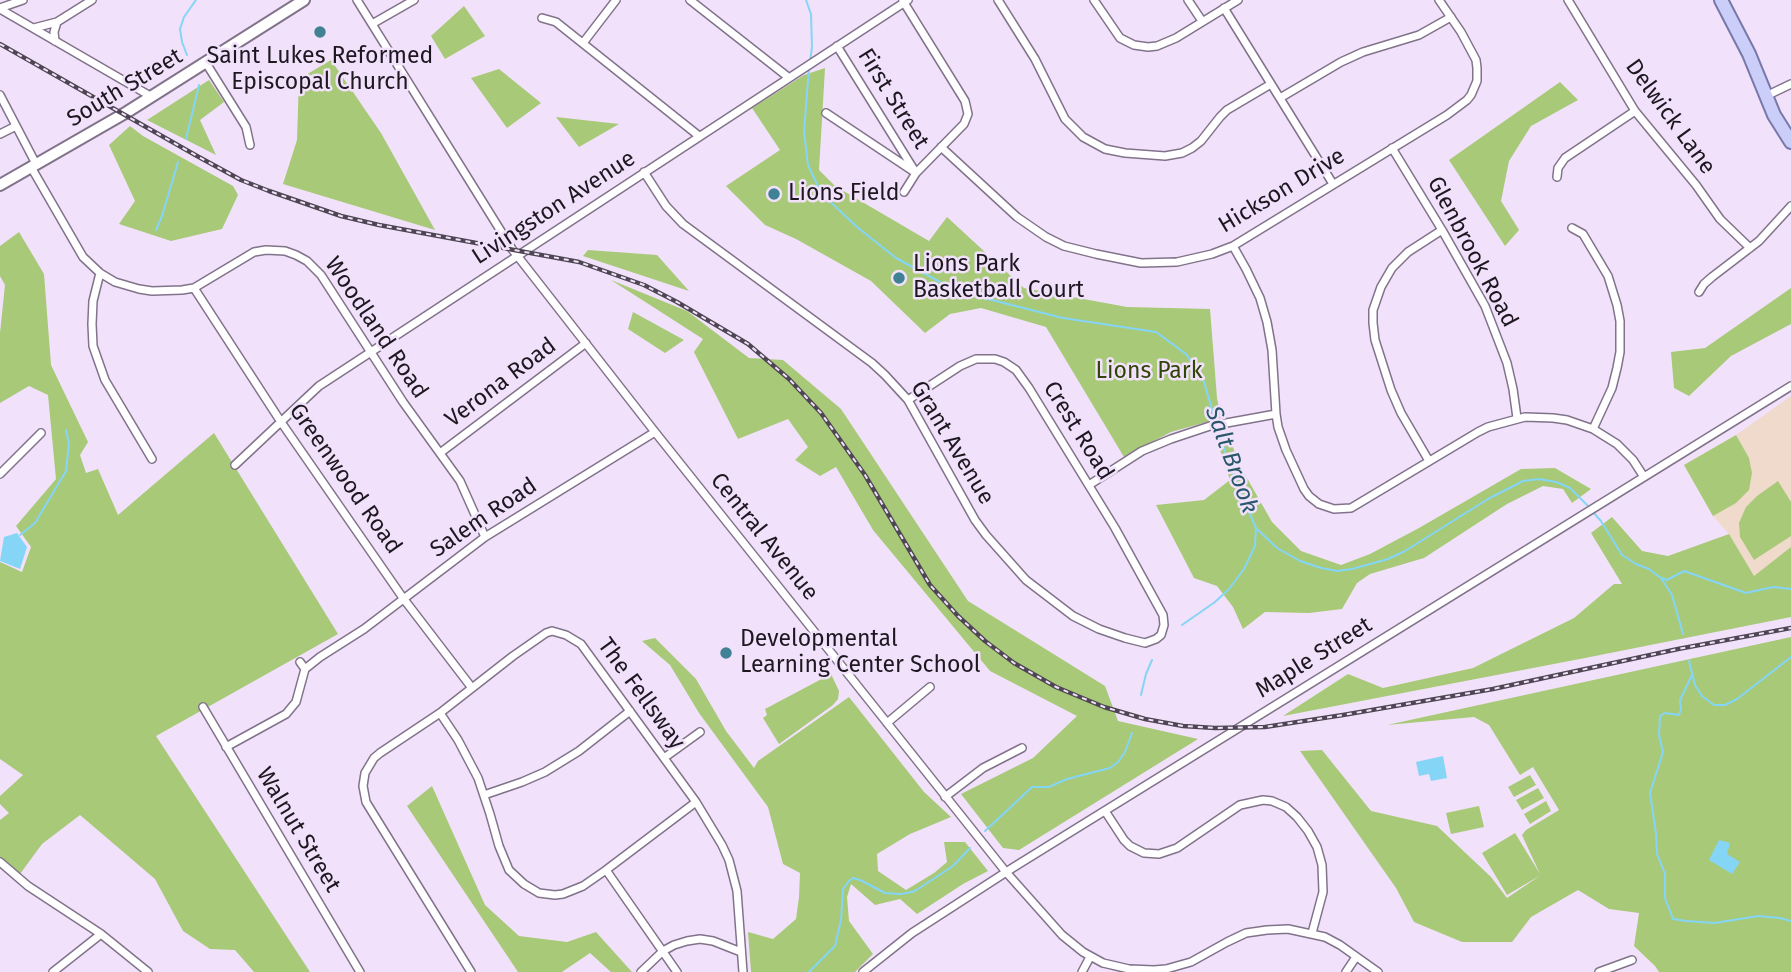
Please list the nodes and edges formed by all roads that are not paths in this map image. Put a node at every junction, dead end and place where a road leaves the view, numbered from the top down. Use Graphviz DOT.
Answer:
graph roads {
  1 [pos="92,0"];
  2 [pos="304,0"];
  3 [pos="357,0"];
  4 [pos="616,0"];
  5 [pos="690,0"];
  6 [pos="998,0"];
  7 [pos="1094,0"];
  8 [pos="1188,0"];
  9 [pos="1238,0"];
  10 [pos="1439,0"];
  11 [pos="1569,0"];
  12 [pos="1721,0"];
  13 [pos="21,1"];
  14 [pos="409,1"];
  15 [pos="905,1"];
  16 [pos="1224,8"];
  17 [pos="0,9"];
  18 [pos="1451,17"];
  19 [pos="16,18"];
  20 [pos="542,18"];
  21 [pos="1202,21"];
  22 [pos="57,22"];
  23 [pos="372,24"];
  24 [pos="33,28"];
  25 [pos="55,41"];
  26 [pos="583,43"];
  27 [pos="837,46"];
  28 [pos="206,63"];
  29 [pos="788,77"];
  30 [pos="1271,84"];
  31 [pos="1791,84"];
  32 [pos="0,94"];
  33 [pos="1766,96"];
  34 [pos="152,97"];
  35 [pos="1280,98"];
  36 [pos="1635,111"];
  37 [pos="826,113"];
  38 [pos="16,126"];
  39 [pos="0,134"];
  40 [pos="699,136"];
  41 [pos="1791,142"];
  42 [pos="250,145"];
  43 [pos="941,147"];
  44 [pos="1392,148"];
  45 [pos="34,165"];
  46 [pos="644,172"];
  47 [pos="916,173"];
  48 [pos="1557,177"];
  49 [pos="1333,184"];
  50 [pos="0,185"];
  51 [pos="904,192"];
  52 [pos="1791,206"];
  53 [pos="1572,228"];
  54 [pos="1442,230"];
  55 [pos="1233,246"];
  56 [pos="1751,248"];
  57 [pos="517,256"];
  58 [pos="100,273"];
  59 [pos="194,288"];
  60 [pos="1699,292"];
  61 [pos="586,343"];
  62 [pos="370,353"];
  63 [pos="1791,386"];
  64 [pos="908,400"];
  65 [pos="1276,414"];
  66 [pos="1517,418"];
  67 [pos="281,422"];
  68 [pos="1592,429"];
  69 [pos="655,432"];
  70 [pos="41,433"];
  71 [pos="440,453"];
  72 [pos="152,458"];
  73 [pos="1429,461"];
  74 [pos="235,465"];
  75 [pos="0,474"];
  76 [pos="1644,477"];
  77 [pos="1089,485"];
  78 [pos="485,537"];
  79 [pos="403,597"];
  80 [pos="1164,621"];
  81 [pos="300,662"];
  82 [pos="306,669"];
  83 [pos="930,687"];
  84 [pos="472,688"];
  85 [pos="203,707"];
  86 [pos="630,711"];
  87 [pos="440,713"];
  88 [pos="887,723"];
  89 [pos="700,732"];
  90 [pos="226,747"];
  91 [pos="1021,748"];
  92 [pos="664,758"];
  93 [pos="484,795"];
  94 [pos="945,797"];
  95 [pos="696,802"];
  96 [pos="1105,811"];
  97 [pos="0,862"];
  98 [pos="606,870"];
  99 [pos="1006,872"];
  100 [pos="1312,933"];
  101 [pos="100,934"];
  102 [pos="663,951"];
  103 [pos="741,952"];
  104 [pos="1090,957"];
  105 [pos="1356,957"];
  106 [pos="1632,960"];
  107 [pos="53,972"];
  108 [pos="148,972"];
  109 [pos="360,972"];
  110 [pos="471,972"];
  111 [pos="641,972"];
  112 [pos="677,972"];
  113 [pos="743,972"];
  114 [pos="863,972"];
  115 [pos="1082,972"];
  116 [pos="1346,972"];
  117 [pos="1378,972"];
  118 [pos="1599,972"];
  1 -- 22 [label="street"];
  2 -- 28 [label="street, South Street"];
  3 -- 23 [label="street, Central Avenue"];
  4 -- 26 [label="street"];
  5 -- 29 [label="street"];
  6 -- 30 [label="street"];
  7 -- 21 [label="street"];
  8 -- 21 [label="street"];
  9 -- 16 [label="street"];
  10 -- 18 [label="street, Hickson Drive"];
  11 -- 36 [label="street, Delwick Lane"];
  12 -- 33 [label="main road"];
  13 -- 17 [label="street"];
  13 -- 19 [label="street"];
  14 -- 23 [label="street"];
  15 -- 27 [label="street, Livingston Avenue"];
  15 -- 43 [label="street"];
  16 -- 21 [label="street"];
  16 -- 30 [label="street"];
  17 -- 19 [label="street"];
  18 -- 35 [label="street"];
  18 -- 44 [label="street, Hickson Drive"];
  19 -- 24 [label="street"];
  20 -- 26 [label="street"];
  22 -- 24 [label="street"];
  22 -- 25 [label="street"];
  23 -- 57 [label="street, Central Avenue"];
  24 -- 25 [label="street"];
  25 -- 34 [label="street"];
  26 -- 40 [label="street"];
  27 -- 29 [label="street, Livingston Avenue"];
  27 -- 47 [label="street, First Street"];
  28 -- 34 [label="street, South Street"];
  28 -- 42 [label="street"];
  29 -- 40 [label="street, Livingston Avenue"];
  30 -- 35 [label="street"];
  31 -- 33 [label="street"];
  32 -- 38 [label="street, Woodland Road"];
  33 -- 41 [label="main road"];
  34 -- 45 [label="street, South Street"];
  35 -- 49 [label="street"];
  36 -- 48 [label="street"];
  36 -- 56 [label="street, Delwick Lane"];
  37 -- 47 [label="street"];
  38 -- 39 [label="street"];
  38 -- 45 [label="street, Woodland Road"];
  40 -- 46 [label="street, Livingston Avenue"];
  43 -- 47 [label="street"];
  43 -- 55 [label="street, Hickson Drive"];
  44 -- 49 [label="street, Hickson Drive"];
  44 -- 54 [label="street, Glenbrook Road"];
  45 -- 50 [label="street, South Street"];
  45 -- 58 [label="street, Woodland Road"];
  46 -- 57 [label="street, Livingston Avenue"];
  46 -- 64 [label="street, Grant Avenue"];
  47 -- 51 [label="street"];
  49 -- 55 [label="street, Hickson Drive"];
  52 -- 56 [label="street"];
  53 -- 68 [label="street"];
  54 -- 66 [label="street, Glenbrook Road"];
  54 -- 73 [label="street"];
  55 -- 65 [label="street"];
  56 -- 60 [label="street"];
  57 -- 61 [label="street, Central Avenue"];
  57 -- 62 [label="street, Livingston Avenue"];
  58 -- 59 [label="street, Woodland Road"];
  58 -- 72 [label="street"];
  59 -- 62 [label="street, Woodland Road"];
  59 -- 67 [label="street, Greenwood Road"];
  61 -- 69 [label="street, Central Avenue"];
  61 -- 71 [label="street, Verona Road"];
  62 -- 67 [label="street, Livingston Avenue"];
  62 -- 71 [label="street, Woodland Road"];
  63 -- 76 [label="street, Maple Street"];
  64 -- 77 [label="street, Crest Road"];
  64 -- 80 [label="street, Grant Avenue"];
  65 -- 73 [label="street"];
  65 -- 77 [label="street"];
  66 -- 68 [label="street"];
  66 -- 73 [label="street"];
  67 -- 74 [label="street, Livingston Avenue"];
  67 -- 79 [label="street, Greenwood Road"];
  68 -- 76 [label="street"];
  69 -- 78 [label="street, Salem Road"];
  69 -- 88 [label="street, Central Avenue"];
  70 -- 75 [label="street"];
  71 -- 78 [label="street, Woodland Road"];
  76 -- 96 [label="street, Maple Street"];
  77 -- 80 [label="street, Crest Road"];
  78 -- 79 [label="street, Salem Road"];
  79 -- 82 [label="street, Salem Road"];
  79 -- 84 [label="street, Greenwood Road"];
  81 -- 82 [label="street"];
  82 -- 90 [label="street"];
  83 -- 88 [label="street"];
  84 -- 86 [label="street, The Fellsway"];
  84 -- 87 [label="street, The Fellsway"];
  85 -- 90 [label="street, Walnut Street"];
  86 -- 92 [label="street, The Fellsway"];
  86 -- 93 [label="street"];
  87 -- 93 [label="street"];
  87 -- 110 [label="street, The Fellsway"];
  88 -- 94 [label="street, Central Avenue"];
  89 -- 92 [label="street"];
  90 -- 109 [label="street, Walnut Street"];
  91 -- 94 [label="street"];
  92 -- 95 [label="street, The Fellsway"];
  93 -- 98 [label="street"];
  94 -- 99 [label="street, Central Avenue"];
  95 -- 98 [label="street"];
  95 -- 103 [label="street, The Fellsway"];
  96 -- 99 [label="street, Maple Street"];
  96 -- 100 [label="street"];
  97 -- 101 [label="street"];
  98 -- 102 [label="street"];
  99 -- 104 [label="street, Central Avenue"];
  99 -- 114 [label="street, Maple Street"];
  100 -- 104 [label="street, Central Avenue"];
  100 -- 105 [label="street, Central Avenue"];
  101 -- 107 [label="street"];
  101 -- 108 [label="street"];
  102 -- 103 [label="street"];
  102 -- 111 [label="street"];
  102 -- 112 [label="street"];
  103 -- 113 [label="street, The Fellsway"];
  104 -- 115 [label="street"];
  105 -- 116 [label="street"];
  105 -- 117 [label="street, Central Avenue"];
  106 -- 118 [label="street"];
}
